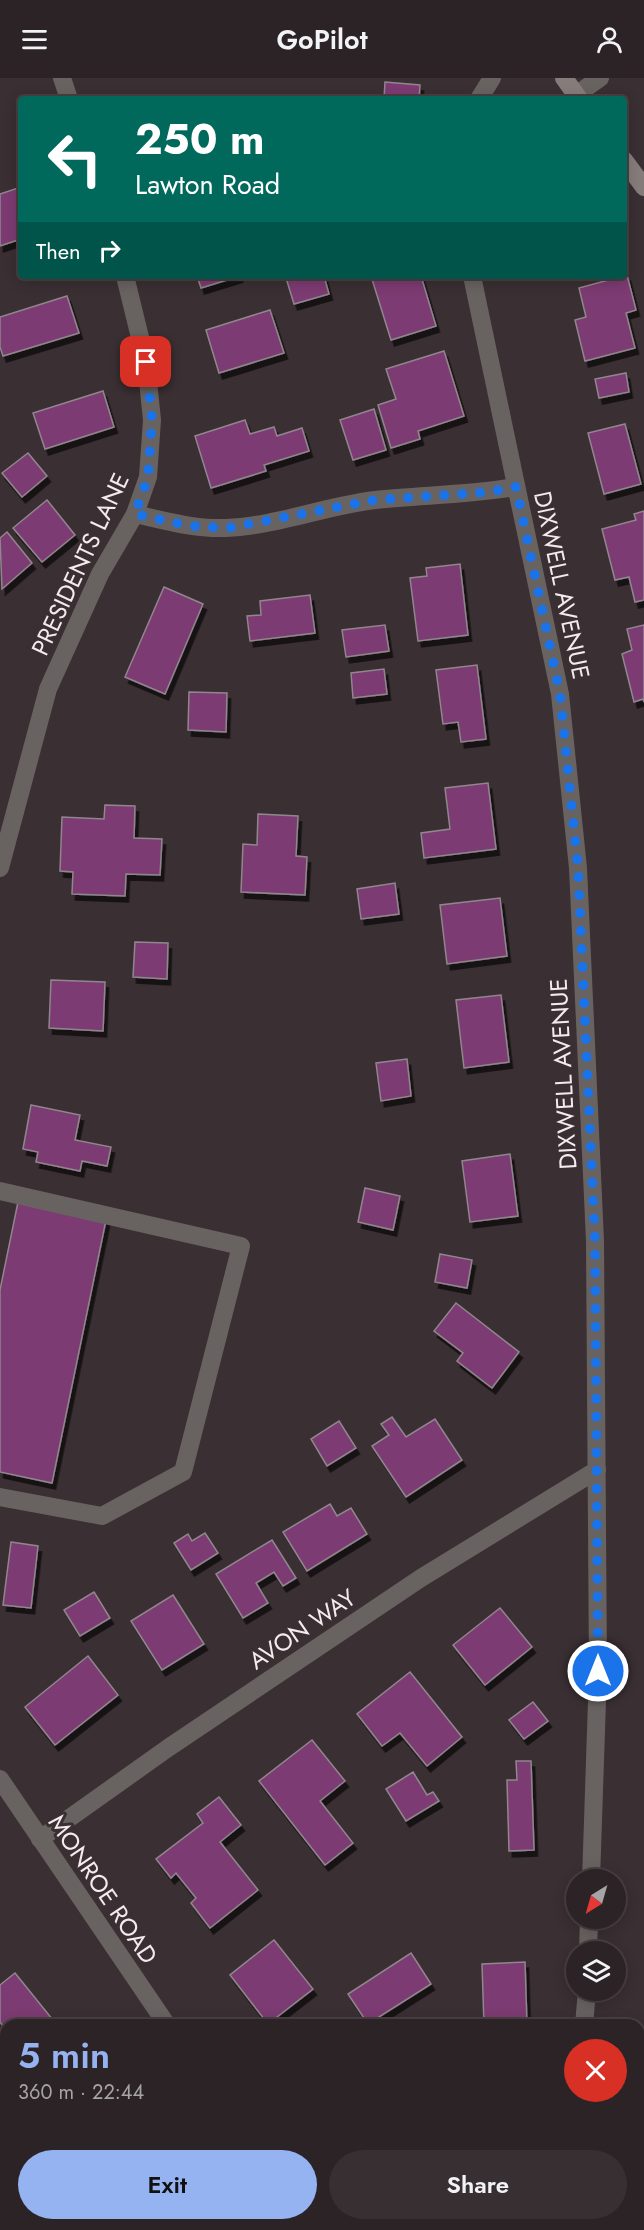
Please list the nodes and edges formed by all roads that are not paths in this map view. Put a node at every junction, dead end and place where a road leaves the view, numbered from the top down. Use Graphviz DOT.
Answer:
graph roads {
  1 [pos="62,78"];
  2 [pos="492,78"];
  3 [pos="564,78"];
  4 [pos="600,78"];
  5 [pos="68,96"];
  6 [pos="481,96"];
  7 [pos="577,96"];
  8 [pos="579,96"];
  9 [pos="627,164"];
  10 [pos="644,187"];
  11 [pos="126,279"];
  12 [pos="473,279"];
  13 [pos="516,487"];
  14 [pos="135,514"];
  15 [pos="0,868"];
  16 [pos="0,1191"];
  17 [pos="597,1470"];
  18 [pos="0,1497"];
  19 [pos="0,1779"];
  20 [pos="40,1839"];
  21 [pos="591,1869"];
  22 [pos="586,2001"];
  23 [pos="163,2019"];
  24 [pos="585,2019"];
  1 -- 5 [label="street"];
  2 -- 6 [label="street"];
  3 -- 7 [label="street"];
  4 -- 8 [label="street"];
  9 -- 10 [label="street"];
  11 -- 14 [label="street, PRESIDENTS LANE"];
  12 -- 13 [label="street, DIXWELL AVENUE"];
  13 -- 14 [label="street"];
  13 -- 17 [label="street, DIXWELL AVENUE"];
  14 -- 15 [label="street, PRESIDENTS LANE"];
  16 -- 18 [label="street"];
  17 -- 20 [label="street, AVON WAY"];
  17 -- 21 [label="street, DIXWELL AVENUE"];
  19 -- 20 [label="street, MONROE ROAD"];
  20 -- 23 [label="street, MONROE ROAD"];
  22 -- 24 [label="street"];
}
